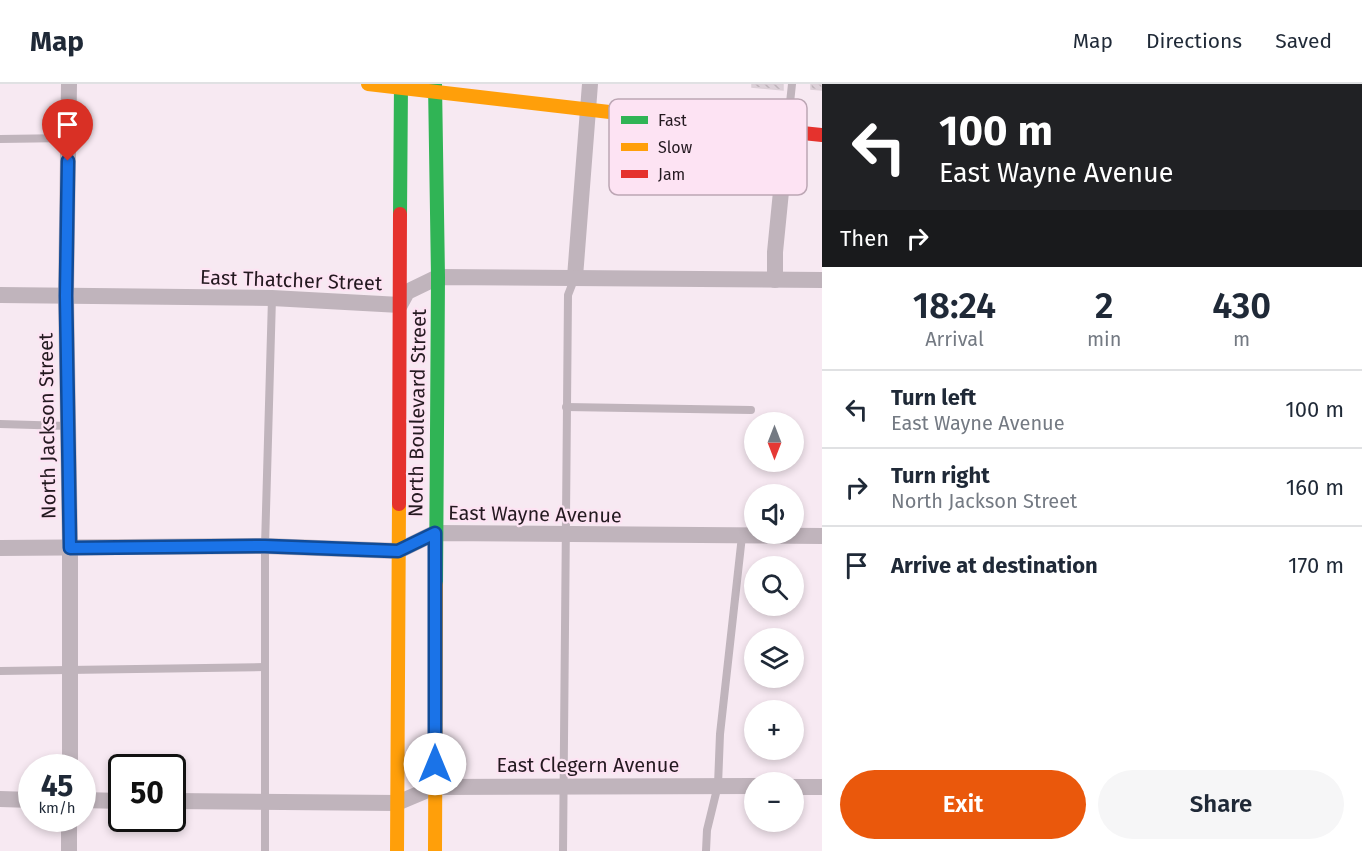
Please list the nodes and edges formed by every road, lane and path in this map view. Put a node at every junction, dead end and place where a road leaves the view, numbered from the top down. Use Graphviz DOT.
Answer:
graph roads {
  1 [pos="69,84"];
  2 [pos="368,84"];
  3 [pos="590,84"];
  4 [pos="792,84"];
  5 [pos="400,86"];
  6 [pos="435,88"];
  7 [pos="790,99"];
  8 [pos="587,110"];
  9 [pos="609,112"];
  10 [pos="807,133"];
  11 [pos="822,135"];
  12 [pos="69,138"];
  13 [pos="0,139"];
  14 [pos="781,195"];
  15 [pos="438,277"];
  16 [pos="575,277"];
  17 [pos="822,279"];
  18 [pos="775,280"];
  19 [pos="0,295"];
  20 [pos="66,296"];
  21 [pos="272,298"];
  22 [pos="400,305"];
  23 [pos="566,407"];
  24 [pos="751,410"];
  25 [pos="0,424"];
  26 [pos="68,426"];
  27 [pos="435,533"];
  28 [pos="564,536"];
  29 [pos="742,536"];
  30 [pos="822,536"];
  31 [pos="265,546"];
  32 [pos="0,548"];
  33 [pos="70,548"];
  34 [pos="398,551"];
  35 [pos="265,667"];
  36 [pos="0,671"];
  37 [pos="70,671"];
  38 [pos="70,754"];
  39 [pos="718,786"];
  40 [pos="744,786"];
  41 [pos="435,787"];
  42 [pos="564,787"];
  43 [pos="804,787"];
  44 [pos="822,788"];
  45 [pos="0,799"];
  46 [pos="18,800"];
  47 [pos="186,801"];
  48 [pos="267,802"];
  49 [pos="397,803"];
  50 [pos="69,832"];
  51 [pos="69,851"];
  52 [pos="266,851"];
  53 [pos="396,851"];
  54 [pos="435,851"];
  55 [pos="563,851"];
  56 [pos="706,851"];
  1 -- 12 [label="street, North Jackson Street"];
  2 -- 5 [label="main road"];
  3 -- 8 [label="street"];
  4 -- 7 [label="lane"];
  5 -- 6 [label="main road"];
  5 -- 22 [label="main road, North Boulevard Street"];
  6 -- 8 [label="main road"];
  6 -- 15 [label="main road, North Boulevard Street"];
  8 -- 9 [label="main road"];
  8 -- 16 [label="street"];
  10 -- 11 [label="main road"];
  12 -- 13 [label="lane"];
  12 -- 20 [label="street, North Jackson Street"];
  14 -- 18 [label="street"];
  15 -- 16 [label="street, East Thatcher Street"];
  15 -- 22 [label="street, East Thatcher Street"];
  15 -- 27 [label="main road, North Boulevard Street"];
  16 -- 18 [label="street, East Thatcher Street"];
  16 -- 23 [label="lane"];
  17 -- 18 [label="street, East Thatcher Street"];
  19 -- 20 [label="street, East Thatcher Street"];
  20 -- 21 [label="street, East Thatcher Street"];
  20 -- 26 [label="street, North Jackson Street"];
  21 -- 22 [label="street, East Thatcher Street"];
  21 -- 31 [label="lane"];
  22 -- 34 [label="main road, North Boulevard Street"];
  23 -- 24 [label="lane"];
  23 -- 28 [label="lane"];
  25 -- 26 [label="lane"];
  26 -- 33 [label="street, North Jackson Street"];
  27 -- 28 [label="street, East Wayne Avenue"];
  27 -- 34 [label="street, East Wayne Avenue"];
  27 -- 41 [label="main road, North Boulevard Street"];
  28 -- 29 [label="street, East Wayne Avenue"];
  28 -- 42 [label="lane"];
  29 -- 30 [label="street, East Wayne Avenue"];
  29 -- 39 [label="lane"];
  31 -- 33 [label="street, East Wayne Avenue"];
  31 -- 34 [label="street, East Wayne Avenue"];
  31 -- 35 [label="lane"];
  32 -- 33 [label="street, East Wayne Avenue"];
  33 -- 37 [label="street, North Jackson Street"];
  34 -- 49 [label="main road, North Boulevard Street"];
  35 -- 37 [label="lane"];
  35 -- 48 [label="lane"];
  36 -- 37 [label="lane"];
  37 -- 38 [label="street, North Jackson Street"];
  39 -- 40 [label="street, East Clegern Avenue"];
  39 -- 42 [label="street, East Clegern Avenue"];
  39 -- 56 [label="lane"];
  41 -- 42 [label="street, East Clegern Avenue"];
  41 -- 49 [label="street, East Clegern Avenue"];
  41 -- 54 [label="main road, North Boulevard Street"];
  42 -- 55 [label="lane"];
  43 -- 44 [label="street"];
  45 -- 46 [label="street"];
  47 -- 48 [label="street, East Clegern Avenue"];
  48 -- 49 [label="street, East Clegern Avenue"];
  48 -- 52 [label="lane"];
  49 -- 53 [label="main road, North Boulevard Street"];
  50 -- 51 [label="street"];
}
